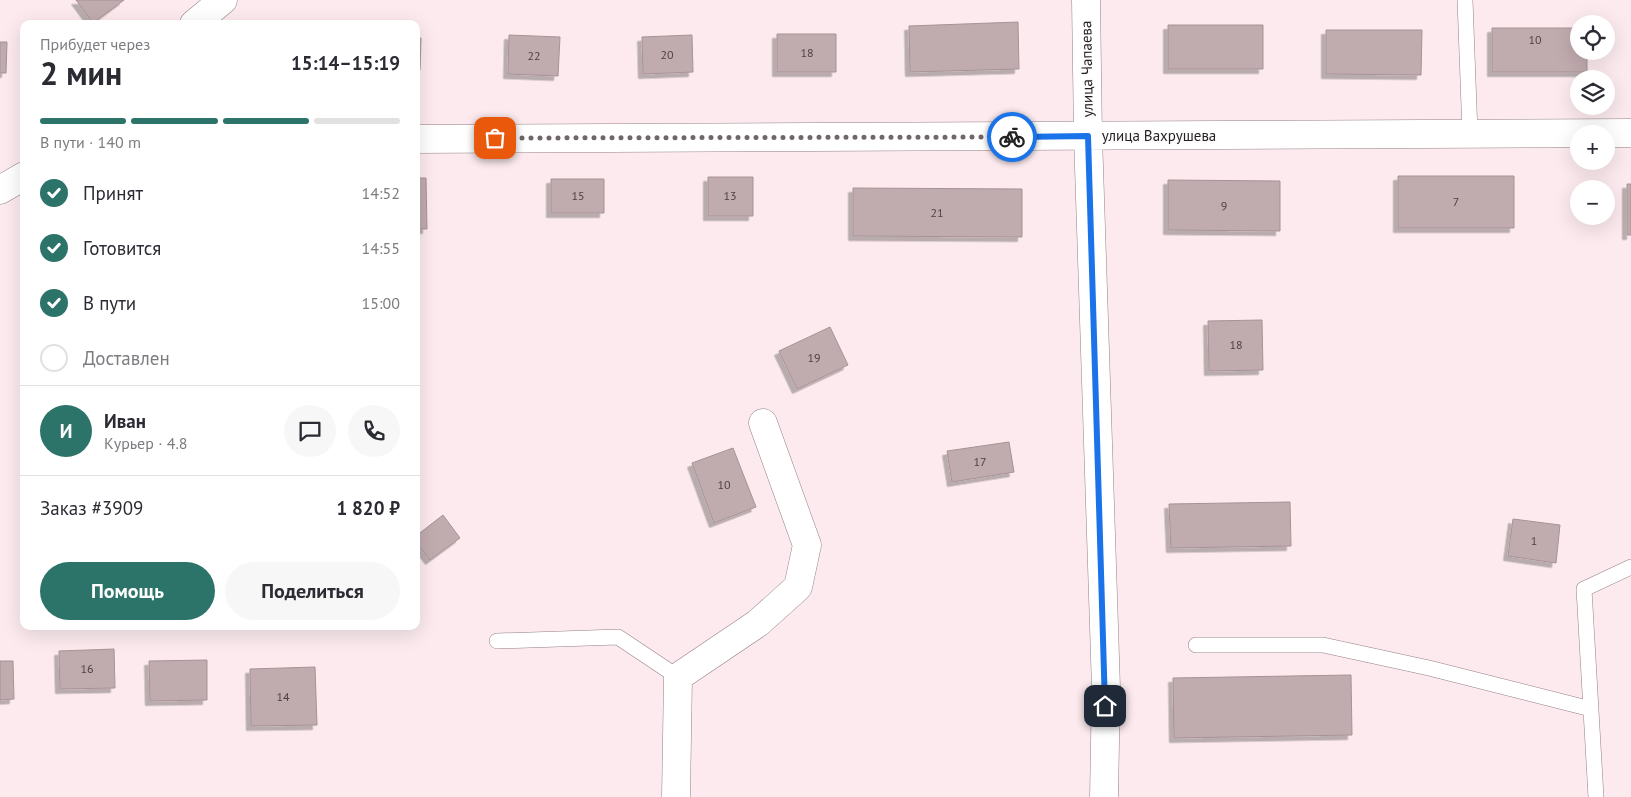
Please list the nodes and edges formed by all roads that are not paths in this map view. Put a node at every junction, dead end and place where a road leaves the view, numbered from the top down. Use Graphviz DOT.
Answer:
graph roads {
  1 [pos="223,0"];
  2 [pos="1086,0"];
  3 [pos="1466,0"];
  4 [pos="199,20"];
  5 [pos="1631,133"];
  6 [pos="1470,134"];
  7 [pos="1088,136"];
  8 [pos="420,139"];
  9 [pos="20,178"];
  10 [pos="0,190"];
  11 [pos="763,423"];
  12 [pos="1631,566"];
  13 [pos="497,641"];
  14 [pos="1196,645"];
  15 [pos="678,677"];
  16 [pos="1592,709"];
  17 [pos="676,797"];
  18 [pos="1104,797"];
  19 [pos="1596,797"];
  1 -- 4 [label="street"];
  2 -- 7 [label="street, улица Чапаева"];
  3 -- 6 [label="lane"];
  5 -- 6 [label="street, улица Вахрушева"];
  6 -- 7 [label="street, улица Вахрушева"];
  7 -- 8 [label="street, улица Вахрушева"];
  7 -- 18 [label="street, улица Чапаева"];
  9 -- 10 [label="street"];
  11 -- 15 [label="street"];
  12 -- 16 [label="lane"];
  13 -- 15 [label="lane"];
  14 -- 16 [label="lane"];
  15 -- 17 [label="street"];
  16 -- 19 [label="lane"];
}
